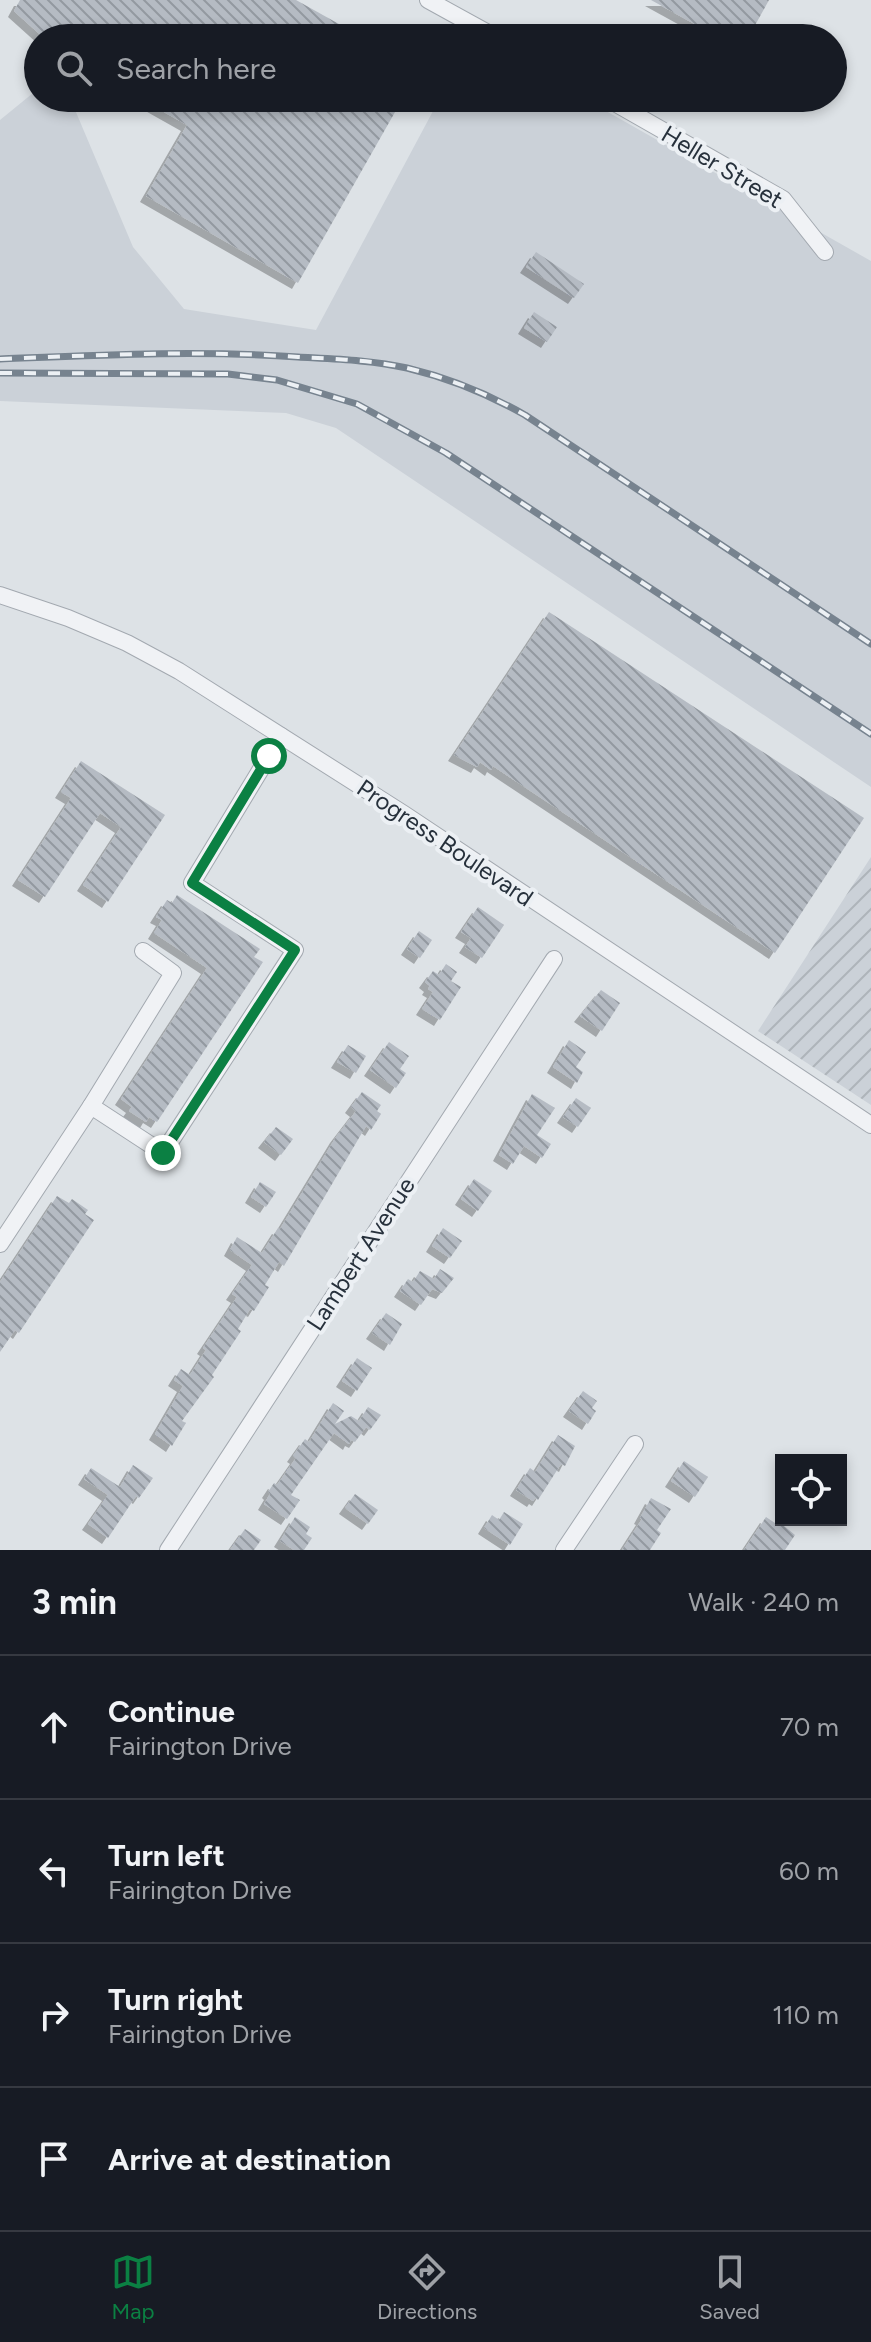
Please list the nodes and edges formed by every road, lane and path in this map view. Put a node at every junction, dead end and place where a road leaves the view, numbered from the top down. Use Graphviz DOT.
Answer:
graph roads {
  1 [pos="428,0"];
  2 [pos="472,24"];
  3 [pos="631,112"];
  4 [pos="825,252"];
  5 [pos="0,595"];
  6 [pos="281,736"];
  7 [pos="143,951"];
  8 [pos="554,959"];
  9 [pos="91,1106"];
  10 [pos="871,1125"];
  11 [pos="0,1244"];
  12 [pos="635,1444"];
  13 [pos="168,1550"];
  14 [pos="564,1550"];
  1 -- 2 [label="street"];
  3 -- 4 [label="street, Heller Street"];
  5 -- 6 [label="street, Progress Boulevard"];
  6 -- 9 [label="street"];
  6 -- 10 [label="street, Progress Boulevard"];
  7 -- 9 [label="street"];
  8 -- 13 [label="street, Lambert Avenue"];
  9 -- 11 [label="street"];
  12 -- 14 [label="street"];
}
